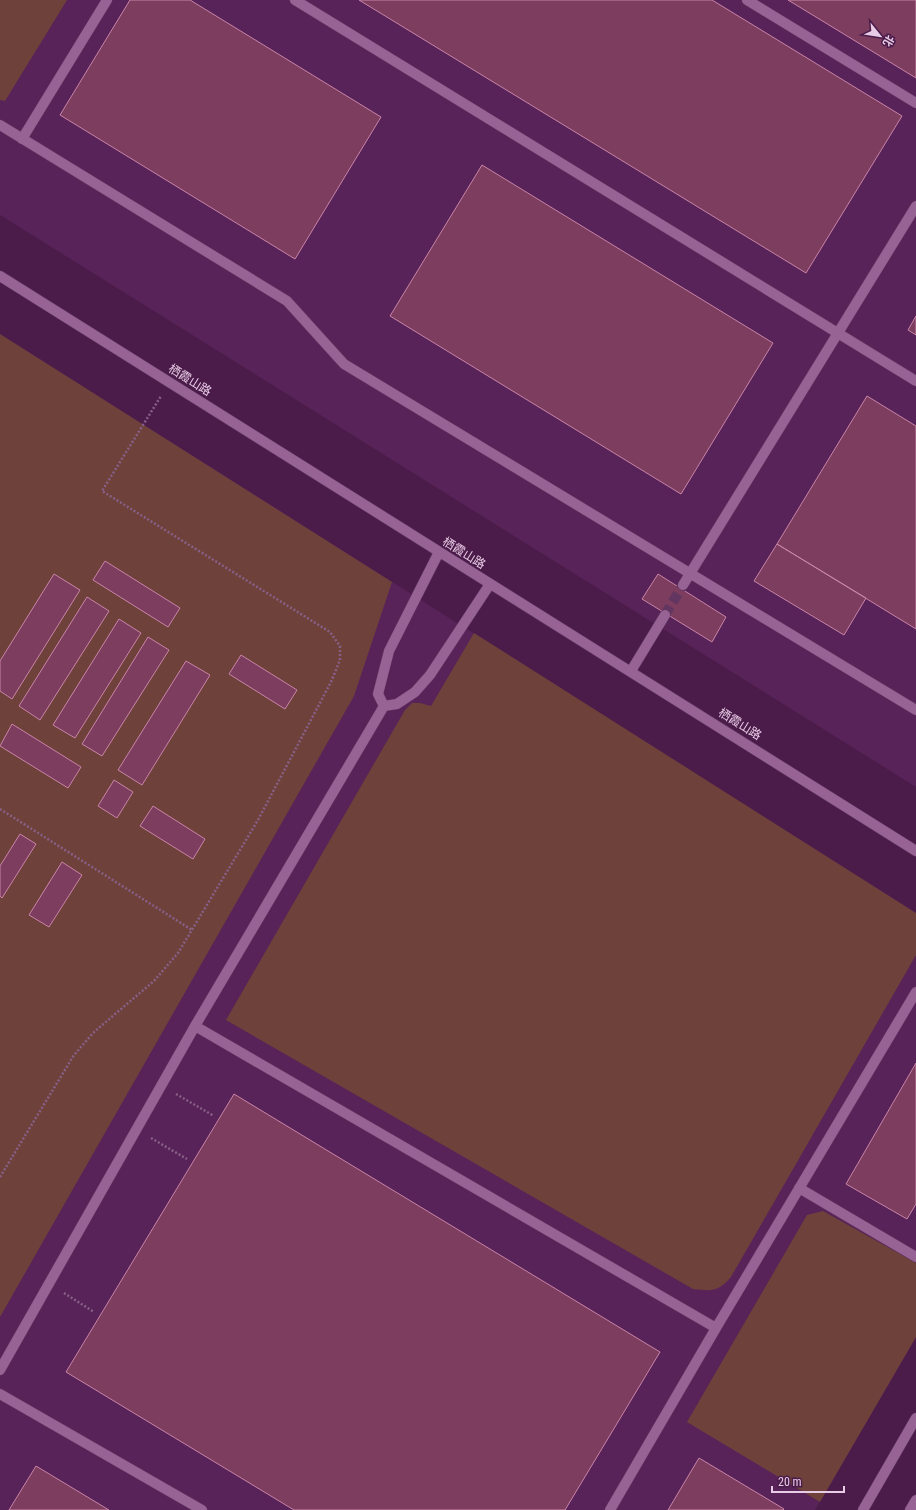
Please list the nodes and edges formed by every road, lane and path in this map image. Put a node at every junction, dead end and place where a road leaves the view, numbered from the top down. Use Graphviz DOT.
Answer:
graph roads {
  1 [pos="108,0"];
  2 [pos="295,0"];
  3 [pos="747,0"];
  4 [pos="916,103"];
  5 [pos="0,125"];
  6 [pos="22,139"];
  7 [pos="916,206"];
  8 [pos="0,276"];
  9 [pos="838,333"];
  10 [pos="916,381"];
  11 [pos="169,382"];
  12 [pos="439,552"];
  13 [pos="690,573"];
  14 [pos="490,584"];
  15 [pos="683,585"];
  16 [pos="665,616"];
  17 [pos="631,671"];
  18 [pos="384,706"];
  19 [pos="916,710"];
  20 [pos="0,809"];
  21 [pos="916,851"];
  22 [pos="192,930"];
  23 [pos="916,992"];
  24 [pos="195,1026"];
  25 [pos="161,1085"];
  26 [pos="214,1116"];
  27 [pos="136,1130"];
  28 [pos="186,1159"];
  29 [pos="0,1177"];
  30 [pos="799,1188"];
  31 [pos="916,1257"];
  32 [pos="48,1284"];
  33 [pos="94,1312"];
  34 [pos="716,1328"];
  35 [pos="0,1370"];
  36 [pos="0,1394"];
  37 [pos="916,1418"];
  38 [pos="916,1500"];
  39 [pos="202,1510"];
  40 [pos="610,1510"];
  41 [pos="863,1510"];
  42 [pos="910,1510"];
  1 -- 6 [label="street"];
  2 -- 9 [label="street"];
  3 -- 4 [label="street"];
  5 -- 6 [label="street"];
  6 -- 13 [label="street"];
  7 -- 9 [label="street"];
  8 -- 11 [label="street, 栖霞山路"];
  9 -- 10 [label="street"];
  9 -- 13 [label="street"];
  11 -- 12 [label="street, 栖霞山路"];
  11 -- 22 [label="path"];
  12 -- 14 [label="street, 栖霞山路"];
  12 -- 18 [label="street"];
  13 -- 15 [label="street"];
  13 -- 19 [label="street"];
  14 -- 17 [label="street, 栖霞山路"];
  14 -- 18 [label="street"];
  16 -- 17 [label="street"];
  17 -- 21 [label="street, 栖霞山路"];
  18 -- 24 [label="street"];
  20 -- 22 [label="path"];
  22 -- 29 [label="path"];
  23 -- 30 [label="street"];
  24 -- 25 [label="street"];
  24 -- 34 [label="street"];
  25 -- 26 [label="path"];
  25 -- 27 [label="street"];
  27 -- 28 [label="path"];
  27 -- 32 [label="street"];
  30 -- 31 [label="street"];
  30 -- 34 [label="street"];
  32 -- 33 [label="path"];
  32 -- 35 [label="street"];
  34 -- 40 [label="street"];
  36 -- 39 [label="street"];
  37 -- 41 [label="street"];
  38 -- 42 [label="street"];
}
